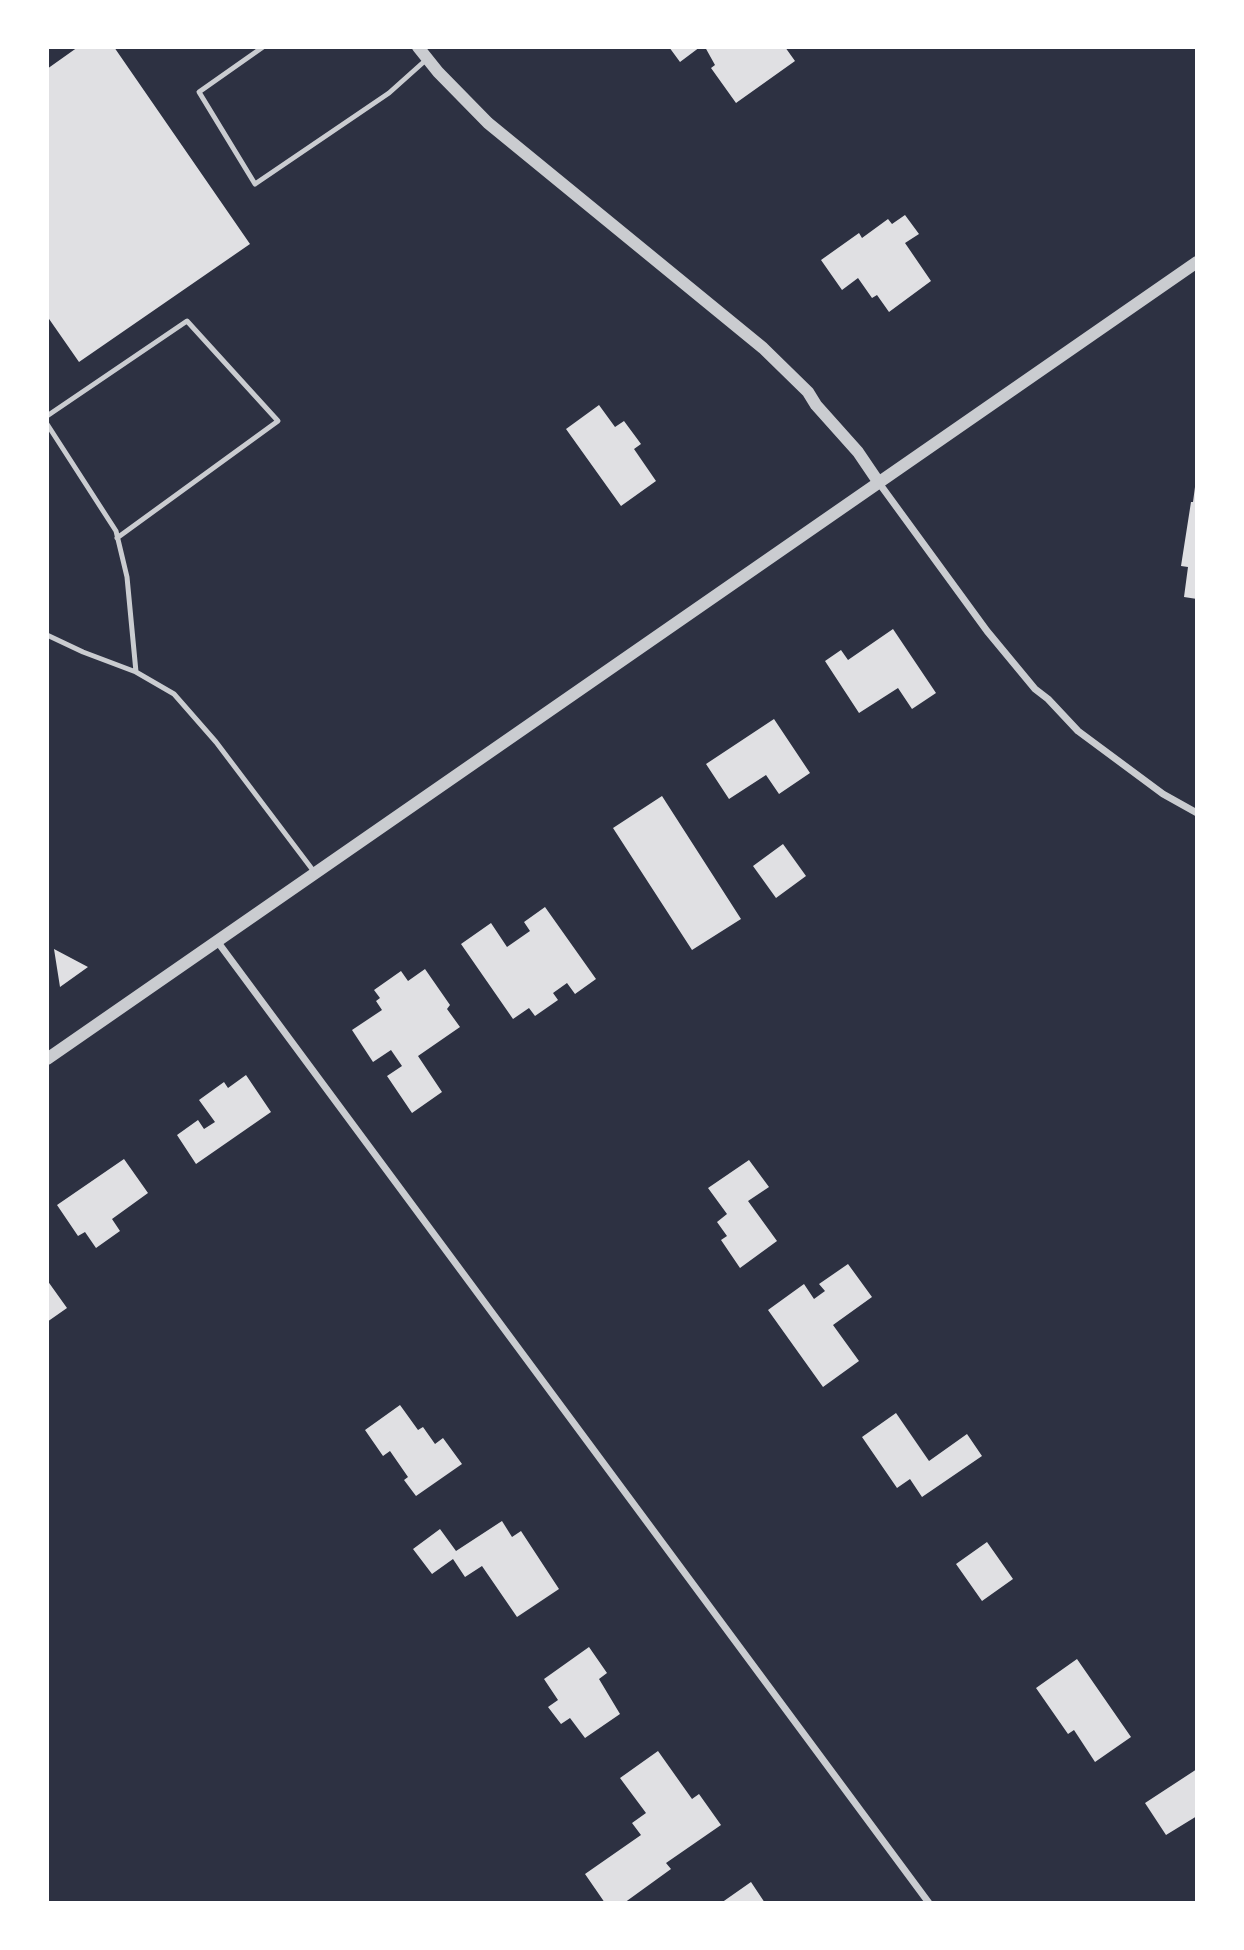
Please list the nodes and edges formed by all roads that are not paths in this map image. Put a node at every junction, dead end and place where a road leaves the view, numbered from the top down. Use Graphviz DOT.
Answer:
graph roads {
  1 [pos="263,47"];
  2 [pos="418,47"];
  3 [pos="427,59"];
  4 [pos="1197,262"];
  5 [pos="47,416"];
  6 [pos="47,425"];
  7 [pos="879,483"];
  8 [pos="117,538"];
  9 [pos="47,635"];
  10 [pos="136,673"];
  11 [pos="1197,813"];
  12 [pos="315,874"];
  13 [pos="217,942"];
  14 [pos="47,1059"];
  15 [pos="929,1903"];
  1 -- 3 [label="lane"];
  2 -- 3 [label="street"];
  3 -- 7 [label="street"];
  4 -- 7 [label="street"];
  5 -- 8 [label="lane"];
  6 -- 8 [label="lane"];
  7 -- 11 [label="street"];
  7 -- 12 [label="street"];
  8 -- 10 [label="lane"];
  9 -- 10 [label="lane"];
  10 -- 12 [label="lane"];
  12 -- 13 [label="street"];
  13 -- 14 [label="street"];
  13 -- 15 [label="street"];
}
